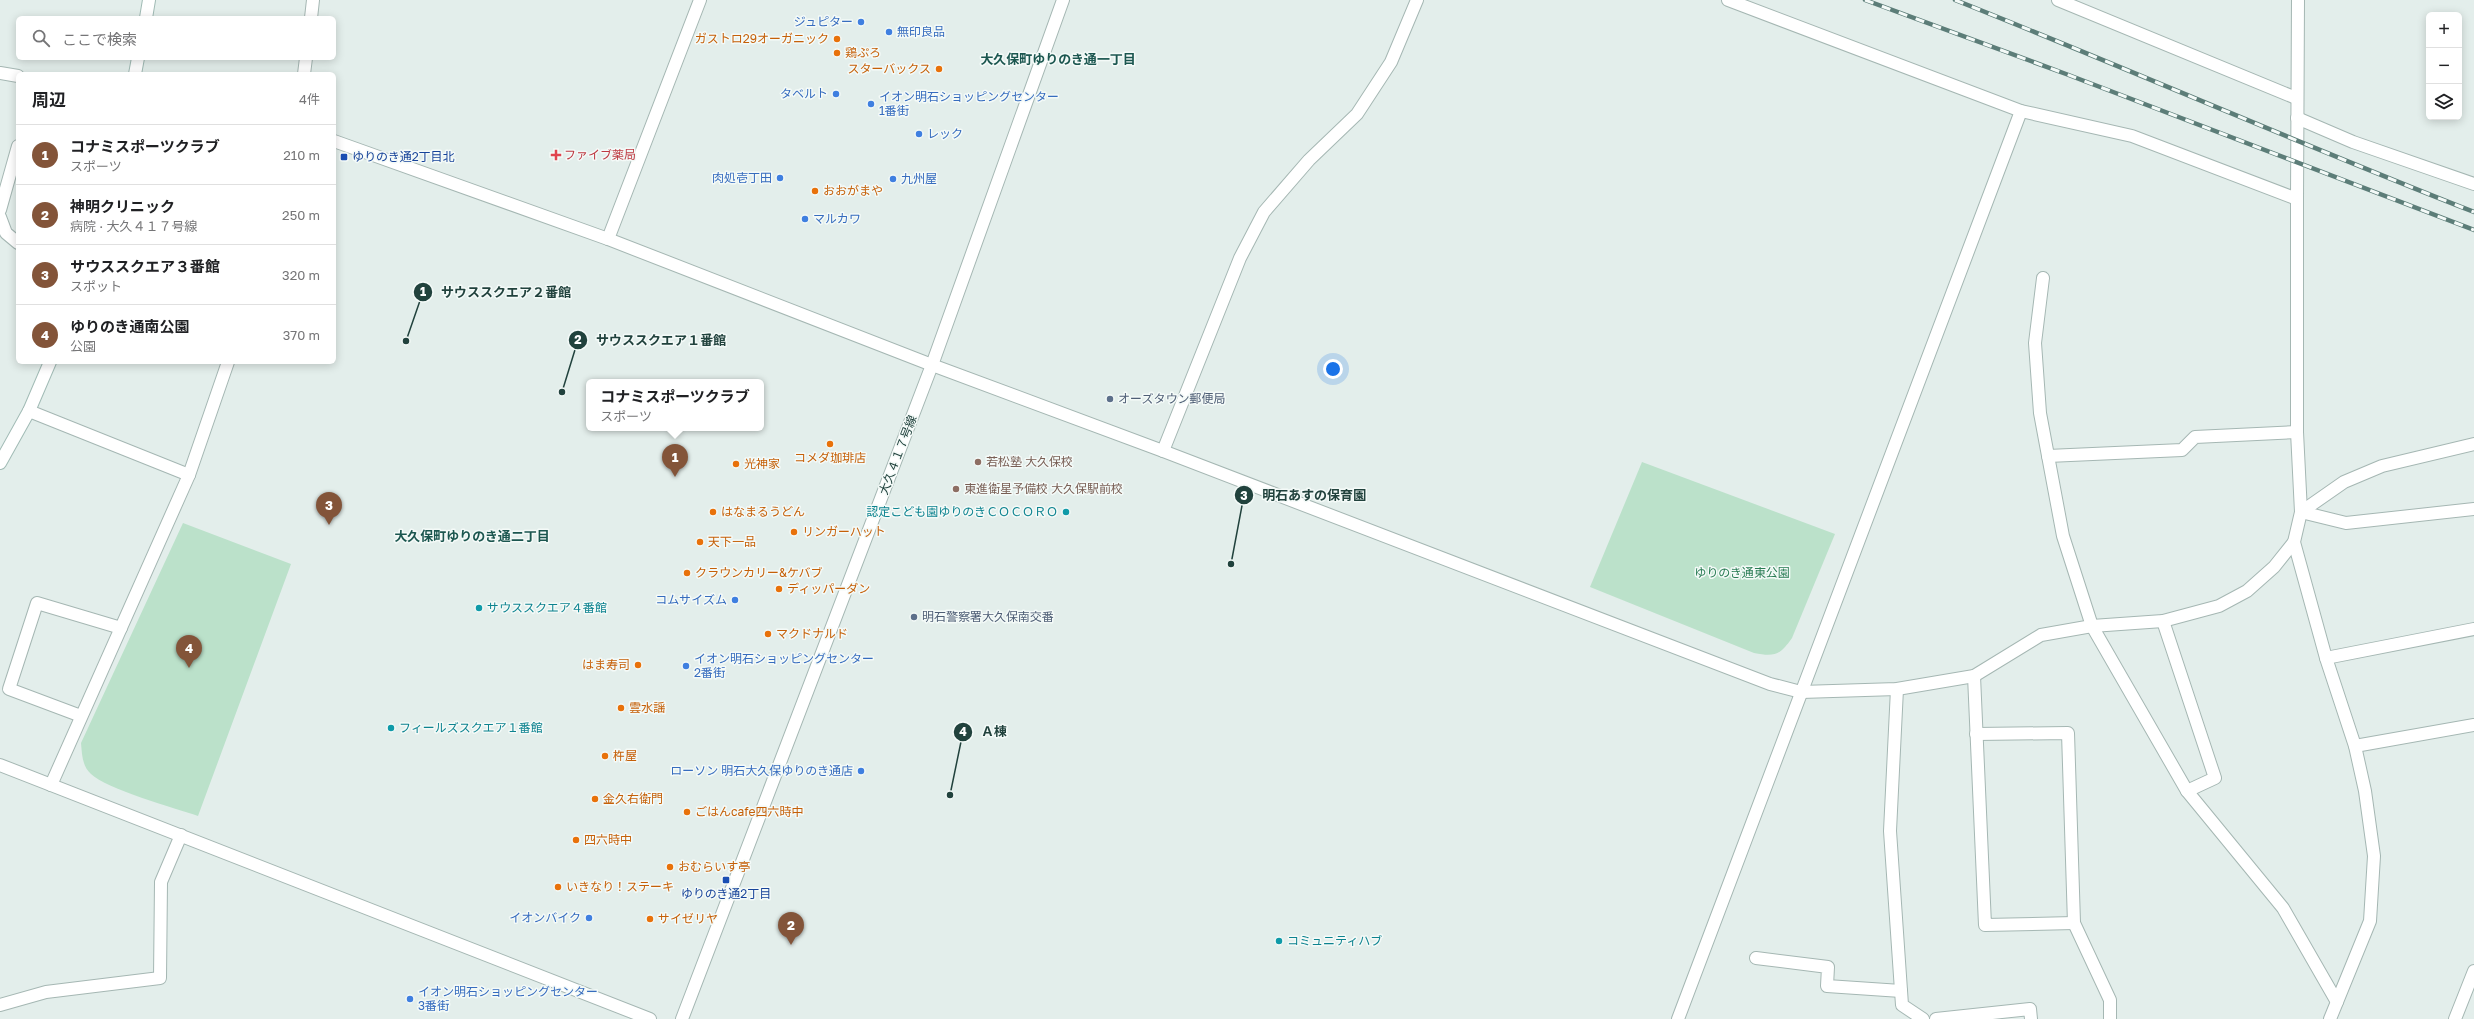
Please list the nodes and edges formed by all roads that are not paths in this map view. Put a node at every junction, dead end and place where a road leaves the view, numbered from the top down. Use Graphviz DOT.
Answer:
graph roads {
  1 [pos="149,0"];
  2 [pos="313,0"];
  3 [pos="700,0"];
  4 [pos="1063,0"];
  5 [pos="1417,0"];
  6 [pos="1728,0"];
  7 [pos="2058,0"];
  8 [pos="2298,0"];
  9 [pos="146,16"];
  10 [pos="311,16"];
  11 [pos="138,60"];
  12 [pos="306,60"];
  13 [pos="135,72"];
  14 [pos="304,72"];
  15 [pos="0,73"];
  16 [pos="16,76"];
  17 [pos="2296,98"];
  18 [pos="2021,111"];
  19 [pos="2296,118"];
  20 [pos="336,142"];
  21 [pos="16,153"];
  22 [pos="2474,184"];
  23 [pos="2297,199"];
  24 [pos="0,210"];
  25 [pos="0,216"];
  26 [pos="608,239"];
  27 [pos="16,241"];
  28 [pos="2043,278"];
  29 [pos="49,364"];
  30 [pos="227,364"];
  31 [pos="932,366"];
  32 [pos="29,411"];
  33 [pos="2297,432"];
  34 [pos="2474,444"];
  35 [pos="1163,451"];
  36 [pos="2048,456"];
  37 [pos="0,463"];
  38 [pos="189,475"];
  39 [pos="2474,509"];
  40 [pos="2301,512"];
  41 [pos="2294,542"];
  42 [pos="2163,621"];
  43 [pos="2092,626"];
  44 [pos="121,628"];
  45 [pos="2474,629"];
  46 [pos="2326,658"];
  47 [pos="1974,676"];
  48 [pos="1897,689"];
  49 [pos="1801,692"];
  50 [pos="81,716"];
  51 [pos="2474,725"];
  52 [pos="1976,734"];
  53 [pos="2355,746"];
  54 [pos="0,765"];
  55 [pos="14,770"];
  56 [pos="0,774"];
  57 [pos="51,784"];
  58 [pos="2187,791"];
  59 [pos="181,835"];
  60 [pos="2074,923"];
  61 [pos="1756,958"];
  62 [pos="2474,971"];
  63 [pos="1901,992"];
  64 [pos="2337,1002"];
  65 [pos="0,1005"];
  66 [pos="1915,1017"];
  67 [pos="650,1019"];
  68 [pos="682,1019"];
  69 [pos="1678,1019"];
  70 [pos="1936,1019"];
  71 [pos="2031,1019"];
  72 [pos="2110,1019"];
  73 [pos="2330,1019"];
  74 [pos="2455,1019"];
  1 -- 9 [label="street"];
  2 -- 10 [label="street"];
  3 -- 26 [label="street"];
  4 -- 31 [label="street, 大久４１７号線"];
  5 -- 35 [label="street"];
  6 -- 18 [label="street"];
  7 -- 17 [label="street"];
  8 -- 17 [label="street"];
  11 -- 13 [label="street"];
  12 -- 14 [label="street"];
  15 -- 16 [label="street"];
  17 -- 19 [label="street"];
  18 -- 23 [label="street"];
  18 -- 49 [label="street"];
  19 -- 22 [label="street"];
  19 -- 23 [label="street"];
  20 -- 26 [label="street"];
  21 -- 24 [label="street"];
  23 -- 33 [label="street"];
  25 -- 27 [label="street"];
  26 -- 31 [label="street"];
  28 -- 36 [label="street"];
  29 -- 32 [label="street"];
  30 -- 38 [label="street"];
  31 -- 35 [label="street"];
  31 -- 68 [label="street, 大久４１７号線"];
  32 -- 37 [label="street"];
  32 -- 38 [label="street"];
  33 -- 36 [label="street"];
  33 -- 40 [label="street"];
  34 -- 40 [label="street"];
  35 -- 49 [label="street"];
  36 -- 43 [label="street"];
  38 -- 44 [label="street"];
  39 -- 40 [label="street"];
  40 -- 41 [label="street"];
  41 -- 42 [label="street"];
  41 -- 46 [label="street"];
  42 -- 43 [label="street"];
  42 -- 58 [label="street"];
  43 -- 47 [label="street"];
  43 -- 58 [label="street"];
  44 -- 50 [label="street"];
  44 -- 50 [label="street"];
  45 -- 46 [label="street"];
  46 -- 53 [label="street"];
  47 -- 48 [label="street"];
  47 -- 52 [label="street"];
  48 -- 49 [label="street"];
  48 -- 63 [label="street"];
  49 -- 69 [label="street"];
  50 -- 57 [label="street"];
  51 -- 53 [label="street"];
  52 -- 60 [label="street"];
  52 -- 60 [label="street"];
  53 -- 64 [label="street"];
  54 -- 55 [label="street"];
  55 -- 56 [label="street"];
  55 -- 57 [label="street"];
  57 -- 59 [label="street"];
  58 -- 64 [label="street"];
  59 -- 65 [label="street"];
  59 -- 67 [label="street"];
  60 -- 72 [label="street"];
  61 -- 63 [label="street"];
  62 -- 74 [label="street"];
  63 -- 66 [label="street"];
  64 -- 73 [label="street"];
  70 -- 71 [label="street"];
}
